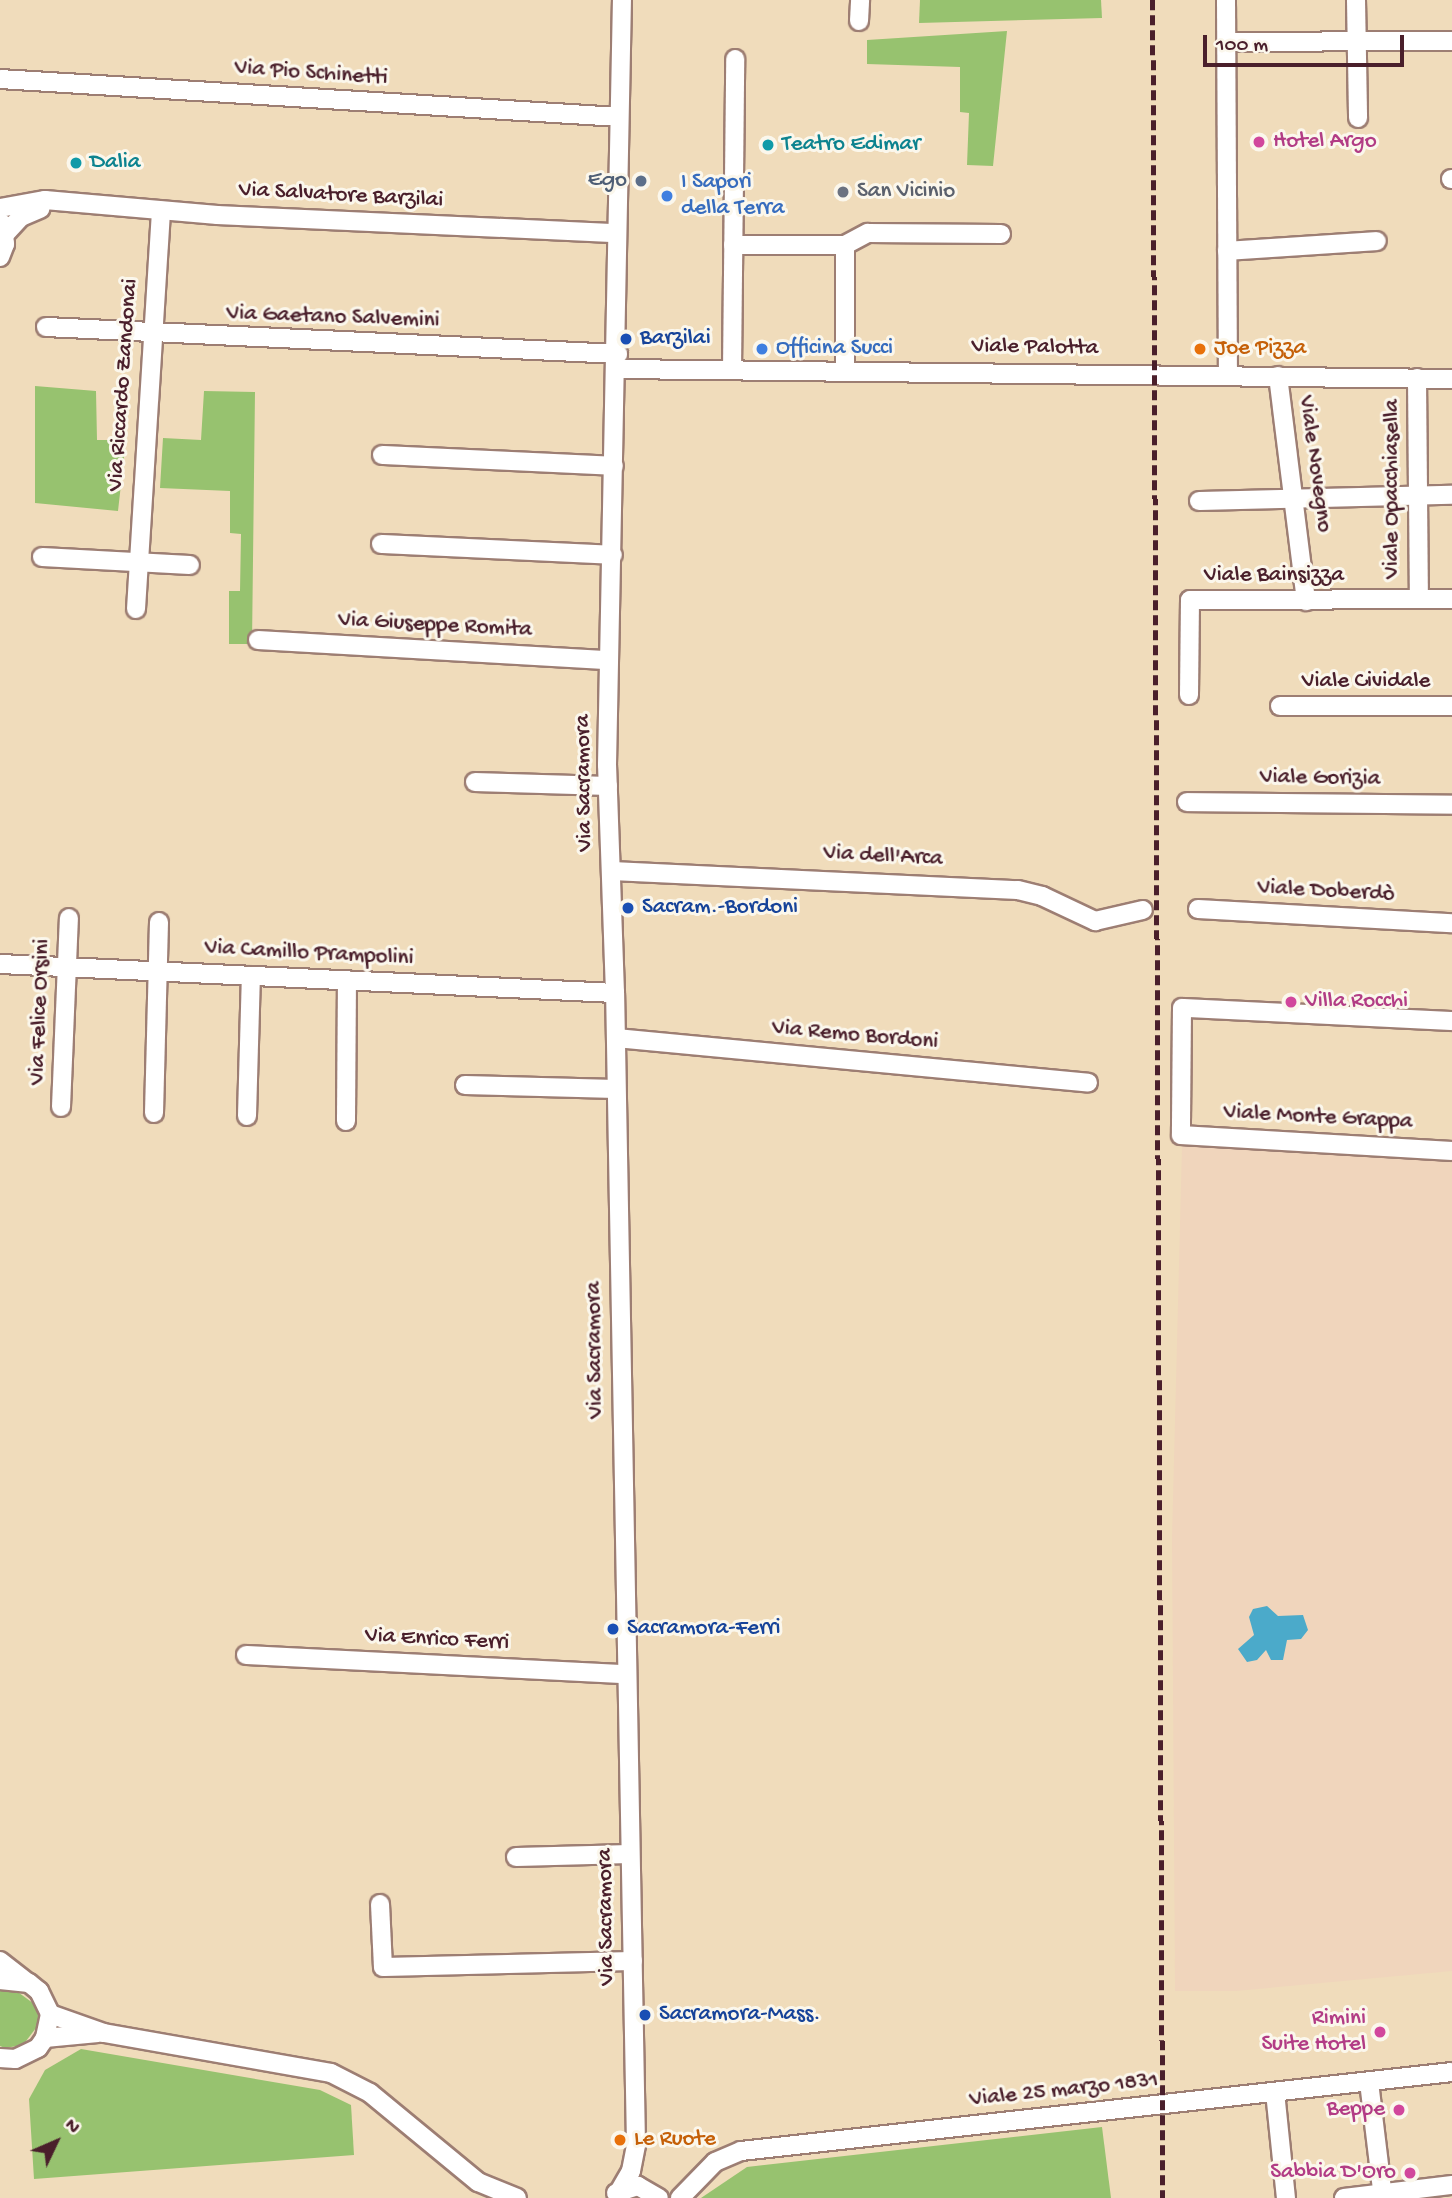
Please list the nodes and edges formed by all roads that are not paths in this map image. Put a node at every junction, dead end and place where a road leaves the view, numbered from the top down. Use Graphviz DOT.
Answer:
graph roads {
  1 [pos="622,0"];
  2 [pos="860,0"];
  3 [pos="1226,0"];
  4 [pos="1356,0"];
  5 [pos="859,21"];
  6 [pos="1452,41"];
  7 [pos="1227,42"];
  8 [pos="1355,42"];
  9 [pos="735,59"];
  10 [pos="0,79"];
  11 [pos="619,117"];
  12 [pos="1358,118"];
  13 [pos="64,205"];
  14 [pos="0,208"];
  15 [pos="161,211"];
  16 [pos="3,225"];
  17 [pos="617,233"];
  18 [pos="1001,234"];
  19 [pos="1377,241"];
  20 [pos="733,245"];
  21 [pos="845,245"];
  22 [pos="1227,251"];
  23 [pos="0,257"];
  24 [pos="46,327"];
  25 [pos="151,335"];
  26 [pos="618,361"];
  27 [pos="732,369"];
  28 [pos="845,369"];
  29 [pos="1228,375"];
  30 [pos="1278,376"];
  31 [pos="1418,379"];
  32 [pos="1452,379"];
  33 [pos="453,449"];
  34 [pos="383,455"];
  35 [pos="614,463"];
  36 [pos="1416,495"];
  37 [pos="1452,495"];
  38 [pos="1295,498"];
  39 [pos="1199,502"];
  40 [pos="381,544"];
  41 [pos="613,555"];
  42 [pos="42,557"];
  43 [pos="138,561"];
  44 [pos="190,565"];
  45 [pos="1452,598"];
  46 [pos="1419,599"];
  47 [pos="1307,601"];
  48 [pos="136,609"];
  49 [pos="258,640"];
  50 [pos="608,660"];
  51 [pos="1189,695"];
  52 [pos="1280,706"];
  53 [pos="1452,706"];
  54 [pos="475,782"];
  55 [pos="608,786"];
  56 [pos="1187,802"];
  57 [pos="1452,805"];
  58 [pos="612,871"];
  59 [pos="1198,909"];
  60 [pos="1143,910"];
  61 [pos="69,918"];
  62 [pos="159,922"];
  63 [pos="1452,923"];
  64 [pos="0,964"];
  65 [pos="68,967"];
  66 [pos="158,971"];
  67 [pos="251,976"];
  68 [pos="347,980"];
  69 [pos="615,993"];
  70 [pos="1452,1021"];
  71 [pos="616,1038"];
  72 [pos="1088,1083"];
  73 [pos="465,1085"];
  74 [pos="616,1088"];
  75 [pos="61,1107"];
  76 [pos="154,1113"];
  77 [pos="247,1116"];
  78 [pos="346,1121"];
  79 [pos="1452,1151"];
  80 [pos="246,1655"];
  81 [pos="626,1674"];
  82 [pos="630,1854"];
  83 [pos="516,1857"];
  84 [pos="380,1904"];
  85 [pos="0,1961"];
  86 [pos="633,1961"];
  87 [pos="0,1980"];
  88 [pos="29,1983"];
  89 [pos="50,2014"];
  90 [pos="104,2033"];
  91 [pos="46,2038"];
  92 [pos="0,2058"];
  93 [pos="1452,2073"];
  94 [pos="1370,2082"];
  95 [pos="1275,2092"];
  96 [pos="636,2145"];
  97 [pos="693,2184"];
  98 [pos="1452,2185"];
  99 [pos="616,2194"];
  100 [pos="654,2194"];
  101 [pos="1382,2196"];
  102 [pos="516,2198"];
  103 [pos="680,2198"];
  104 [pos="1286,2198"];
  105 [pos="1344,2198"];
  1 -- 11 [label="street, Via Sacramora"];
  2 -- 5 [label="street"];
  3 -- 7 [label="street"];
  4 -- 8 [label="street"];
  6 -- 8 [label="street"];
  7 -- 8 [label="street"];
  7 -- 22 [label="street"];
  8 -- 12 [label="street"];
  9 -- 20 [label="street"];
  10 -- 11 [label="street, Via Pio Schinetti"];
  11 -- 17 [label="street, Via Sacramora"];
  13 -- 14 [label="street, Via Salvatore Barzilai"];
  13 -- 15 [label="street, Via Salvatore Barzilai"];
  13 -- 16 [label="street, Via Salvatore Barzilai"];
  15 -- 17 [label="street, Via Salvatore Barzilai"];
  15 -- 25 [label="street, Via Riccardo Zandonai"];
  16 -- 23 [label="street"];
  17 -- 26 [label="street, Via Sacramora"];
  18 -- 21 [label="street"];
  19 -- 22 [label="street"];
  20 -- 21 [label="street"];
  20 -- 27 [label="street"];
  21 -- 28 [label="street"];
  22 -- 29 [label="street"];
  24 -- 25 [label="street, Via Gaetano Salvemini"];
  25 -- 26 [label="street, Via Gaetano Salvemini"];
  25 -- 43 [label="street, Via Riccardo Zandonai"];
  26 -- 27 [label="street, Viale Palotta"];
  26 -- 35 [label="street, Via Sacramora"];
  27 -- 28 [label="street, Viale Palotta"];
  28 -- 29 [label="street, Viale Palotta"];
  29 -- 30 [label="street, Viale Palotta"];
  30 -- 31 [label="street, Viale Palotta"];
  30 -- 38 [label="street, Viale Novegno"];
  31 -- 32 [label="street, Viale Palotta"];
  31 -- 36 [label="street, Viale Opacchiasella"];
  33 -- 35 [label="street"];
  34 -- 35 [label="street"];
  35 -- 41 [label="street, Via Sacramora"];
  36 -- 37 [label="street"];
  36 -- 38 [label="street"];
  36 -- 46 [label="street, Viale Opacchiasella"];
  38 -- 39 [label="street"];
  38 -- 47 [label="street, Viale Novegno"];
  40 -- 41 [label="street"];
  41 -- 50 [label="street, Via Sacramora"];
  42 -- 43 [label="street"];
  43 -- 44 [label="street"];
  43 -- 48 [label="street, Via Riccardo Zandonai"];
  45 -- 46 [label="street, Viale Bainsizza"];
  46 -- 47 [label="street, Viale Bainsizza"];
  47 -- 51 [label="street, Viale Bainsizza"];
  49 -- 50 [label="street, Via Giuseppe Romita"];
  50 -- 55 [label="street, Via Sacramora"];
  52 -- 53 [label="street, Viale Cividale"];
  54 -- 55 [label="street"];
  55 -- 58 [label="street, Via Sacramora"];
  56 -- 57 [label="street, Viale Gorizia"];
  58 -- 60 [label="street, Via dell'Arca"];
  58 -- 69 [label="street, Via Sacramora"];
  59 -- 63 [label="street, Viale Doberdò"];
  61 -- 65 [label="street, Via Felice Orsini"];
  62 -- 66 [label="street"];
  64 -- 65 [label="street, Via Camillo Prampolini"];
  65 -- 66 [label="street, Via Camillo Prampolini"];
  65 -- 75 [label="street, Via Felice Orsini"];
  66 -- 67 [label="street, Via Camillo Prampolini"];
  66 -- 76 [label="street"];
  67 -- 68 [label="street, Via Camillo Prampolini"];
  67 -- 77 [label="street"];
  68 -- 69 [label="street, Via Camillo Prampolini"];
  68 -- 78 [label="street"];
  69 -- 71 [label="street, Via Sacramora"];
  70 -- 79 [label="street, Viale Monte Grappa"];
  71 -- 72 [label="street, Via Remo Bordoni"];
  71 -- 74 [label="street, Via Sacramora"];
  73 -- 74 [label="street"];
  74 -- 81 [label="street, Via Sacramora"];
  80 -- 81 [label="street, Via Enrico Ferri"];
  81 -- 82 [label="street, Via Sacramora"];
  82 -- 83 [label="street"];
  82 -- 86 [label="street, Via Sacramora"];
  84 -- 86 [label="street"];
  85 -- 88 [label="street"];
  86 -- 96 [label="street, Via Sacramora"];
  87 -- 88 [label="street"];
  88 -- 89 [label="street"];
  89 -- 90 [label="street"];
  89 -- 91 [label="street"];
  90 -- 91 [label="street"];
  90 -- 102 [label="street"];
  91 -- 92 [label="street"];
  93 -- 94 [label="street, Viale 25 marzo 1831"];
  94 -- 95 [label="street, Viale 25 marzo 1831"];
  94 -- 101 [label="street"];
  95 -- 97 [label="street, Viale 25 marzo 1831"];
  95 -- 104 [label="street"];
  96 -- 99 [label="street, Via Sacramora"];
  96 -- 100 [label="street, Via Sacramora"];
  97 -- 100 [label="street, Viale 25 marzo 1831"];
  97 -- 103 [label="street, Viale 25 marzo 1831"];
  98 -- 101 [label="street"];
  99 -- 100 [label="street, Viale 25 marzo 1831"];
  101 -- 105 [label="street"];
}
